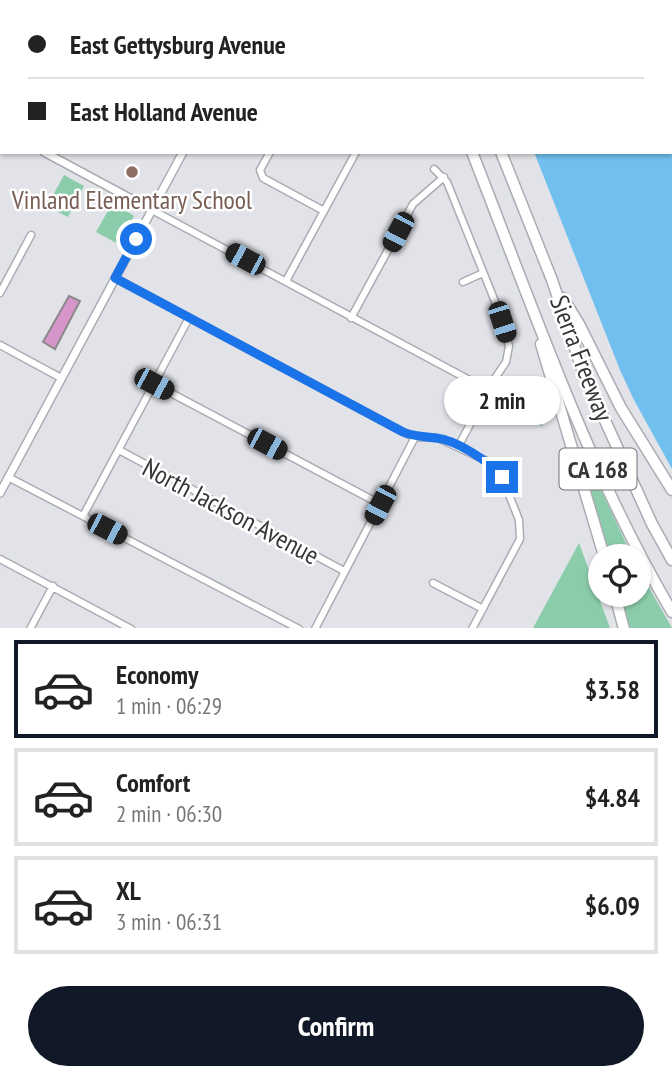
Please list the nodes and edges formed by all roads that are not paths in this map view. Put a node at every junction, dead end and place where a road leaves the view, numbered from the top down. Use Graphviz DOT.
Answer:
graph roads {
  1 [pos="48,154"];
  2 [pos="182,154"];
  3 [pos="269,154"];
  4 [pos="355,154"];
  5 [pos="473,154"];
  6 [pos="502,154"];
  7 [pos="434,169"];
  8 [pos="444,177"];
  9 [pos="152,210"];
  10 [pos="324,211"];
  11 [pos="31,235"];
  12 [pos="483,273"];
  13 [pos="115,278"];
  14 [pos="552,280"];
  15 [pos="286,281"];
  16 [pos="463,282"];
  17 [pos="0,293"];
  18 [pos="189,318"];
  19 [pos="351,318"];
  20 [pos="538,320"];
  21 [pos="0,345"];
  22 [pos="61,378"];
  23 [pos="154,384"];
  24 [pos="488,390"];
  25 [pos="415,437"];
  26 [pos="458,447"];
  27 [pos="119,450"];
  28 [pos="8,477"];
  29 [pos="672,490"];
  30 [pos="0,493"];
  31 [pos="380,505"];
  32 [pos="83,516"];
  33 [pos="600,544"];
  34 [pos="0,558"];
  35 [pos="672,560"];
  36 [pos="344,571"];
  37 [pos="433,583"];
  38 [pos="52,586"];
  39 [pos="618,607"];
  40 [pos="483,609"];
  41 [pos="672,612"];
  42 [pos="30,628"];
  43 [pos="129,628"];
  44 [pos="299,628"];
  45 [pos="314,628"];
  46 [pos="472,628"];
  47 [pos="624,628"];
  1 -- 9 [label="street"];
  2 -- 9 [label="street"];
  3 -- 10 [label="street"];
  4 -- 10 [label="street"];
  5 -- 20 [label="highway, Sierra Freeway / CA 168"];
  6 -- 14 [label="highway, Sierra Freeway / CA 168"];
  7 -- 8 [label="street"];
  8 -- 12 [label="street"];
  8 -- 19 [label="street"];
  9 -- 13 [label="street"];
  9 -- 15 [label="street"];
  10 -- 15 [label="street"];
  11 -- 17 [label="street"];
  12 -- 16 [label="street"];
  12 -- 24 [label="street"];
  13 -- 18 [label="street"];
  13 -- 22 [label="street"];
  14 -- 29 [label="highway"];
  14 -- 35 [label="highway, Sierra Freeway / CA 168"];
  15 -- 19 [label="street"];
  18 -- 23 [label="street"];
  18 -- 25 [label="street"];
  19 -- 24 [label="street"];
  20 -- 33 [label="highway"];
  20 -- 41 [label="highway, Sierra Freeway / CA 168"];
  21 -- 22 [label="street"];
  22 -- 28 [label="street"];
  23 -- 27 [label="street"];
  23 -- 31 [label="street"];
  24 -- 26 [label="street"];
  25 -- 26 [label="street"];
  25 -- 31 [label="street"];
  26 -- 40 [label="street"];
  27 -- 32 [label="street"];
  27 -- 36 [label="street, North Jackson Avenue"];
  28 -- 30 [label="street"];
  28 -- 32 [label="street"];
  31 -- 36 [label="street"];
  32 -- 44 [label="street"];
  34 -- 38 [label="street"];
  36 -- 45 [label="street"];
  37 -- 40 [label="street"];
  38 -- 42 [label="street"];
  38 -- 43 [label="street"];
  39 -- 47 [label="highway"];
  40 -- 46 [label="street"];
}
